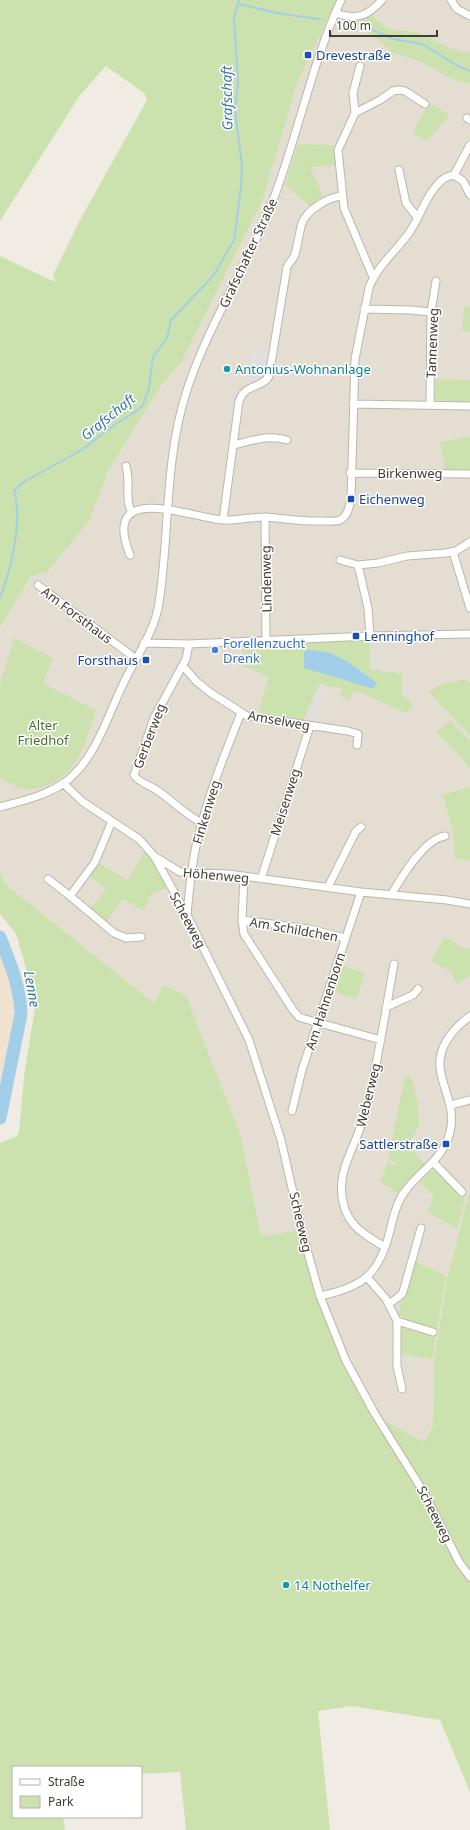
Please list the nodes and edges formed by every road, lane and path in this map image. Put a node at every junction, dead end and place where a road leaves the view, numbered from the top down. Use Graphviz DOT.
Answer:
graph roads {
  1 [pos="341,0"];
  2 [pos="382,0"];
  3 [pos="451,0"];
  4 [pos="335,13"];
  5 [pos="470,16"];
  6 [pos="360,66"];
  7 [pos="425,104"];
  8 [pos="355,113"];
  9 [pos="470,145"];
  10 [pos="398,170"];
  11 [pos="454,175"];
  12 [pos="470,195"];
  13 [pos="342,196"];
  14 [pos="417,217"];
  15 [pos="373,277"];
  16 [pos="436,281"];
  17 [pos="364,309"];
  18 [pos="431,312"];
  19 [pos="353,404"];
  20 [pos="430,405"];
  21 [pos="470,406"];
  22 [pos="287,440"];
  23 [pos="233,445"];
  24 [pos="126,466"];
  25 [pos="350,473"];
  26 [pos="470,474"];
  27 [pos="166,509"];
  28 [pos="132,513"];
  29 [pos="265,517"];
  30 [pos="223,520"];
  31 [pos="470,542"];
  32 [pos="453,552"];
  33 [pos="130,555"];
  34 [pos="340,560"];
  35 [pos="358,565"];
  36 [pos="38,585"];
  37 [pos="470,608"];
  38 [pos="470,634"];
  39 [pos="370,636"];
  40 [pos="266,640"];
  41 [pos="144,643"];
  42 [pos="189,644"];
  43 [pos="136,659"];
  44 [pos="182,666"];
  45 [pos="241,713"];
  46 [pos="310,726"];
  47 [pos="357,745"];
  48 [pos="63,783"];
  49 [pos="0,807"];
  50 [pos="112,821"];
  51 [pos="202,823"];
  52 [pos="361,827"];
  53 [pos="445,836"];
  54 [pos="154,856"];
  55 [pos="191,873"];
  56 [pos="244,876"];
  57 [pos="261,878"];
  58 [pos="48,879"];
  59 [pos="328,887"];
  60 [pos="360,892"];
  61 [pos="391,895"];
  62 [pos="70,896"];
  63 [pos="470,904"];
  64 [pos="187,915"];
  65 [pos="242,920"];
  66 [pos="141,937"];
  67 [pos="345,938"];
  68 [pos="394,964"];
  69 [pos="418,989"];
  70 [pos="386,1007"];
  71 [pos="470,1016"];
  72 [pos="318,1022"];
  73 [pos="381,1040"];
  74 [pos="470,1100"];
  75 [pos="451,1105"];
  76 [pos="292,1111"];
  77 [pos="434,1163"];
  78 [pos="462,1192"];
  79 [pos="421,1228"];
  80 [pos="385,1247"];
  81 [pos="367,1277"];
  82 [pos="320,1296"];
  83 [pos="389,1304"];
  84 [pos="397,1321"];
  85 [pos="433,1332"];
  86 [pos="402,1389"];
  87 [pos="470,1577"];
  1 -- 4 [label="street, Grafschafter Straße"];
  2 -- 4 [label="street"];
  3 -- 5 [label="street"];
  4 -- 27 [label="street, Grafschafter Straße"];
  6 -- 8 [label="street"];
  7 -- 8 [label="street"];
  8 -- 13 [label="street"];
  9 -- 11 [label="street"];
  10 -- 14 [label="street"];
  11 -- 12 [label="street"];
  11 -- 14 [label="street"];
  13 -- 15 [label="street"];
  13 -- 23 [label="street"];
  14 -- 15 [label="street"];
  15 -- 17 [label="street"];
  16 -- 18 [label="street, Tannenweg"];
  17 -- 18 [label="street"];
  17 -- 19 [label="street"];
  18 -- 20 [label="street, Tannenweg"];
  19 -- 20 [label="street"];
  19 -- 25 [label="street"];
  20 -- 21 [label="street"];
  22 -- 23 [label="street"];
  23 -- 30 [label="street"];
  24 -- 28 [label="street"];
  25 -- 26 [label="street, Birkenweg"];
  25 -- 29 [label="street"];
  27 -- 28 [label="street"];
  27 -- 30 [label="street"];
  27 -- 41 [label="street, Grafschafter Straße"];
  28 -- 33 [label="street"];
  29 -- 30 [label="street"];
  29 -- 40 [label="street, Lindenweg"];
  31 -- 32 [label="street"];
  32 -- 35 [label="street"];
  32 -- 37 [label="street"];
  34 -- 35 [label="street"];
  35 -- 39 [label="street"];
  36 -- 43 [label="street, Am Forsthaus"];
  38 -- 39 [label="street"];
  39 -- 40 [label="street"];
  40 -- 42 [label="street"];
  41 -- 42 [label="street"];
  41 -- 43 [label="street, Grafschafter Straße"];
  42 -- 44 [label="street, Gerberweg"];
  43 -- 48 [label="street, Grafschafter Straße"];
  44 -- 45 [label="street, Amselweg"];
  44 -- 51 [label="street, Gerberweg"];
  45 -- 46 [label="street, Amselweg"];
  45 -- 51 [label="street, Finkenweg"];
  46 -- 47 [label="street, Amselweg"];
  46 -- 57 [label="street, Meisenweg"];
  48 -- 49 [label="street, Grafschafter Straße"];
  48 -- 50 [label="street, Höhenweg"];
  50 -- 54 [label="street, Höhenweg"];
  50 -- 62 [label="street"];
  51 -- 55 [label="street, Finkenweg"];
  52 -- 59 [label="street"];
  53 -- 61 [label="street"];
  54 -- 55 [label="street, Höhenweg"];
  54 -- 64 [label="street, Scheeweg"];
  55 -- 56 [label="street, Höhenweg"];
  55 -- 64 [label="street, Finkenweg"];
  56 -- 57 [label="street, Höhenweg"];
  56 -- 65 [label="street"];
  57 -- 59 [label="street, Höhenweg"];
  58 -- 62 [label="street"];
  59 -- 60 [label="street, Höhenweg"];
  60 -- 61 [label="street, Höhenweg"];
  60 -- 67 [label="street, Am Hahnenborn"];
  61 -- 63 [label="street, Höhenweg"];
  62 -- 66 [label="street"];
  64 -- 82 [label="street, Scheeweg"];
  65 -- 67 [label="street, Am Schildchen"];
  65 -- 72 [label="street"];
  67 -- 72 [label="street, Am Hahnenborn"];
  68 -- 70 [label="street, Weberweg"];
  69 -- 70 [label="street"];
  70 -- 73 [label="street, Weberweg"];
  71 -- 75 [label="street"];
  72 -- 73 [label="street"];
  72 -- 76 [label="street, Am Hahnenborn"];
  73 -- 80 [label="street, Weberweg"];
  74 -- 75 [label="street"];
  75 -- 77 [label="street"];
  77 -- 78 [label="street"];
  77 -- 80 [label="street"];
  79 -- 83 [label="street"];
  80 -- 81 [label="street"];
  81 -- 82 [label="street"];
  81 -- 83 [label="street"];
  82 -- 87 [label="street, Scheeweg"];
  83 -- 84 [label="street"];
  84 -- 85 [label="street"];
  84 -- 86 [label="street"];
}
